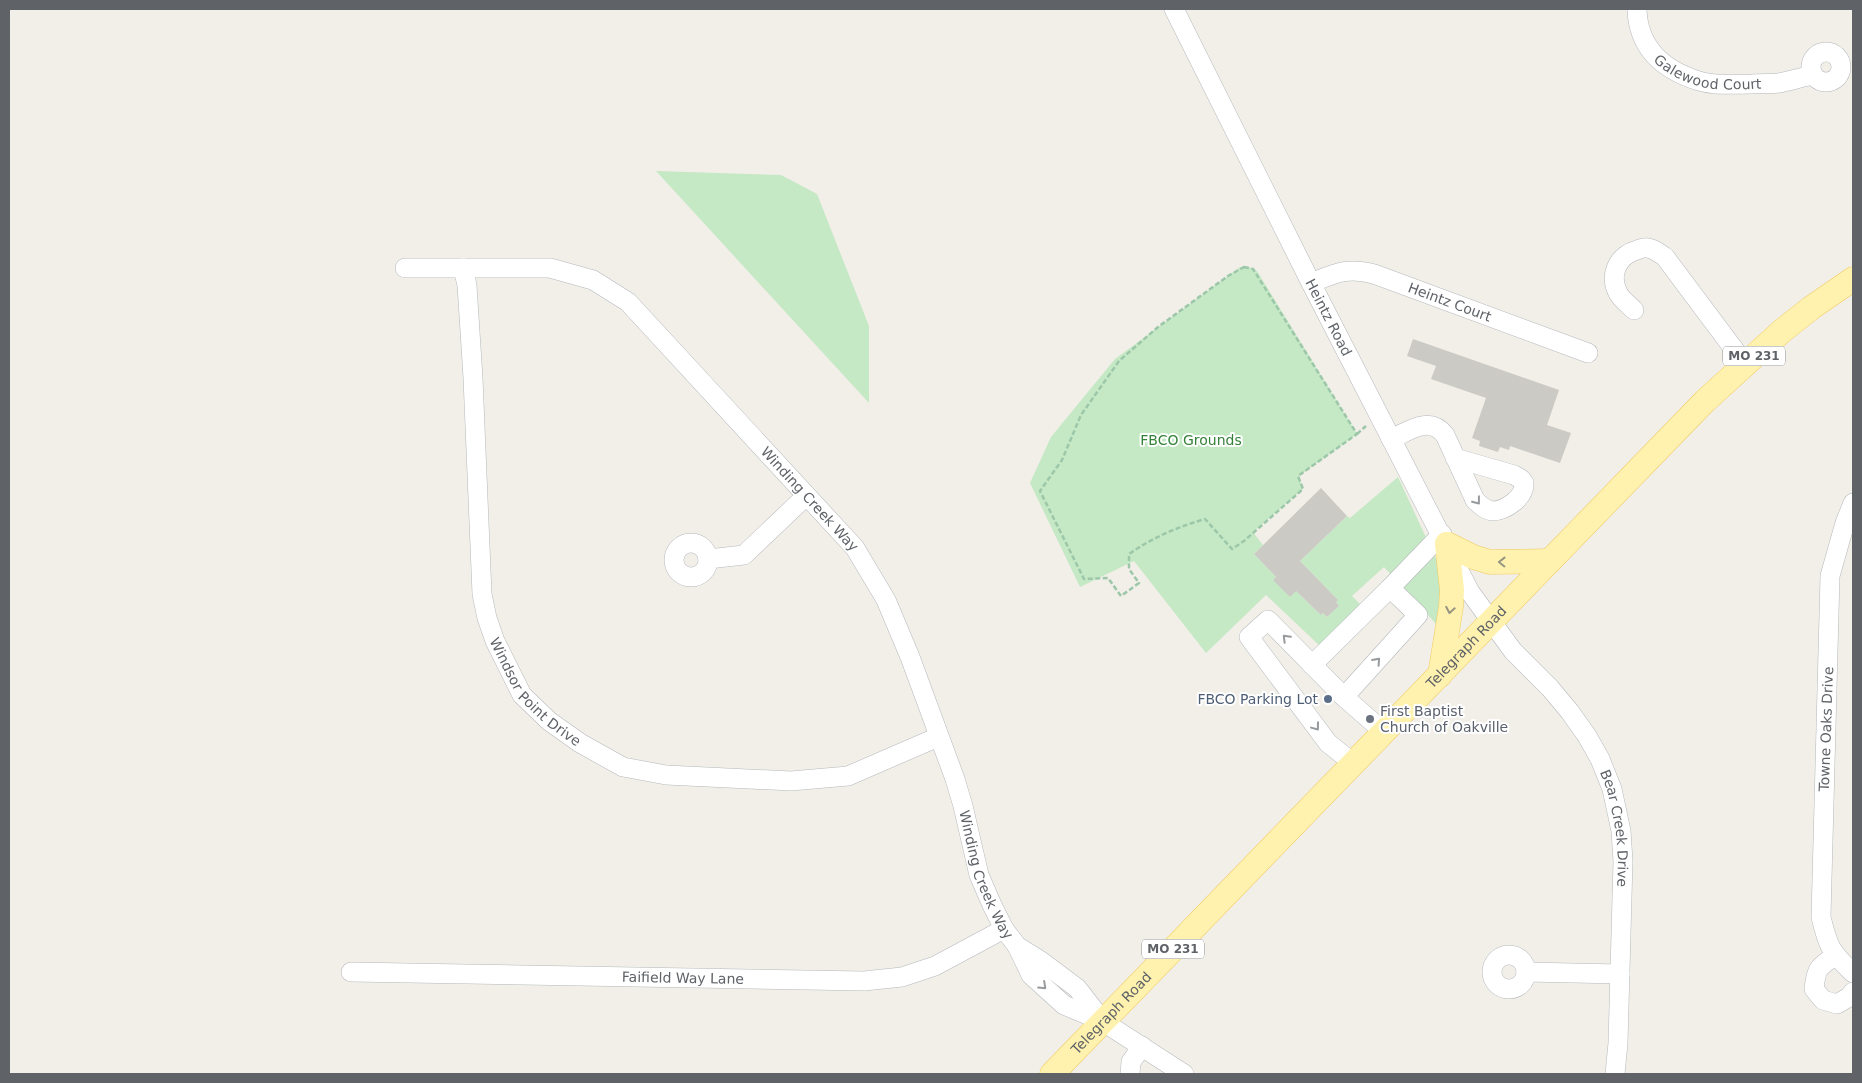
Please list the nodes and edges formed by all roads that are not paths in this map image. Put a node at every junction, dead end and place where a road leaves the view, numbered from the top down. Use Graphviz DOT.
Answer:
graph roads {
  1 [pos="1174,9"];
  2 [pos="1637,9"];
  3 [pos="1813,75"];
  4 [pos="405,268"];
  5 [pos="463,268"];
  6 [pos="1853,279"];
  7 [pos="1311,282"];
  8 [pos="1634,310"];
  9 [pos="1588,353"];
  10 [pos="1745,364"];
  11 [pos="1391,439"];
  12 [pos="1455,458"];
  13 [pos="806,496"];
  14 [pos="1853,503"];
  15 [pos="1444,539"];
  16 [pos="708,559"];
  17 [pos="1550,561"];
  18 [pos="1390,588"];
  19 [pos="1491,623"];
  20 [pos="1312,665"];
  21 [pos="1440,675"];
  22 [pos="1344,697"];
  23 [pos="1384,732"];
  24 [pos="938,737"];
  25 [pos="1354,764"];
  26 [pos="1004,929"];
  27 [pos="1835,956"];
  28 [pos="351,972"];
  29 [pos="1526,972"];
  30 [pos="1853,973"];
  31 [pos="1620,974"];
  32 [pos="1853,992"];
  33 [pos="1102,1021"];
  34 [pos="1142,1046"];
  35 [pos="1052,1074"];
  36 [pos="1130,1074"];
  37 [pos="1184,1074"];
  38 [pos="1615,1074"];
  1 -- 7 [label="street, Heintz Road"];
  2 -- 3 [label="street, Galewood Court"];
  4 -- 5 [label="street, Winding Creek Way"];
  5 -- 13 [label="street, Winding Creek Way"];
  5 -- 24 [label="street, Windsor Point Drive"];
  6 -- 10 [label="main road, Telegraph Road / MO 231"];
  7 -- 9 [label="street, Heintz Court"];
  7 -- 11 [label="street, Heintz Road"];
  8 -- 10 [label="street"];
  10 -- 17 [label="main road, Telegraph Road / MO 231"];
  11 -- 12 [label="street"];
  11 -- 15 [label="street, Heintz Road"];
  13 -- 16 [label="street"];
  13 -- 24 [label="street, Winding Creek Way"];
  14 -- 27 [label="street, Towne Oaks Drive"];
  17 -- 15 [label="main road, one-way"];
  15 -- 18 [label="street"];
  15 -- 19 [label="street, Heintz Road"];
  15 -- 21 [label="main road, one-way"];
  17 -- 19 [label="main road, Telegraph Road / MO 231"];
  18 -- 20 [label="street"];
  22 -- 18 [label="street, one-way"];
  19 -- 21 [label="main road, Telegraph Road / MO 231"];
  19 -- 31 [label="street, Bear Creek Drive"];
  20 -- 22 [label="street"];
  20 -- 25 [label="street, one-way"];
  21 -- 23 [label="main road, Telegraph Road / MO 231"];
  22 -- 23 [label="street"];
  23 -- 25 [label="main road, Telegraph Road / MO 231"];
  24 -- 26 [label="street, Winding Creek Way"];
  25 -- 33 [label="main road, Telegraph Road / MO 231"];
  26 -- 28 [label="street, Faifield Way Lane"];
  26 -- 33 [label="street, Winding Creek Way"];
  27 -- 30 [label="street, Towne Oaks Drive"];
  27 -- 32 [label="street"];
  29 -- 31 [label="street"];
  31 -- 38 [label="street, Bear Creek Drive"];
  33 -- 34 [label="street"];
  33 -- 35 [label="main road, Telegraph Road / MO 231"];
  34 -- 36 [label="street"];
  34 -- 37 [label="street"];
}
